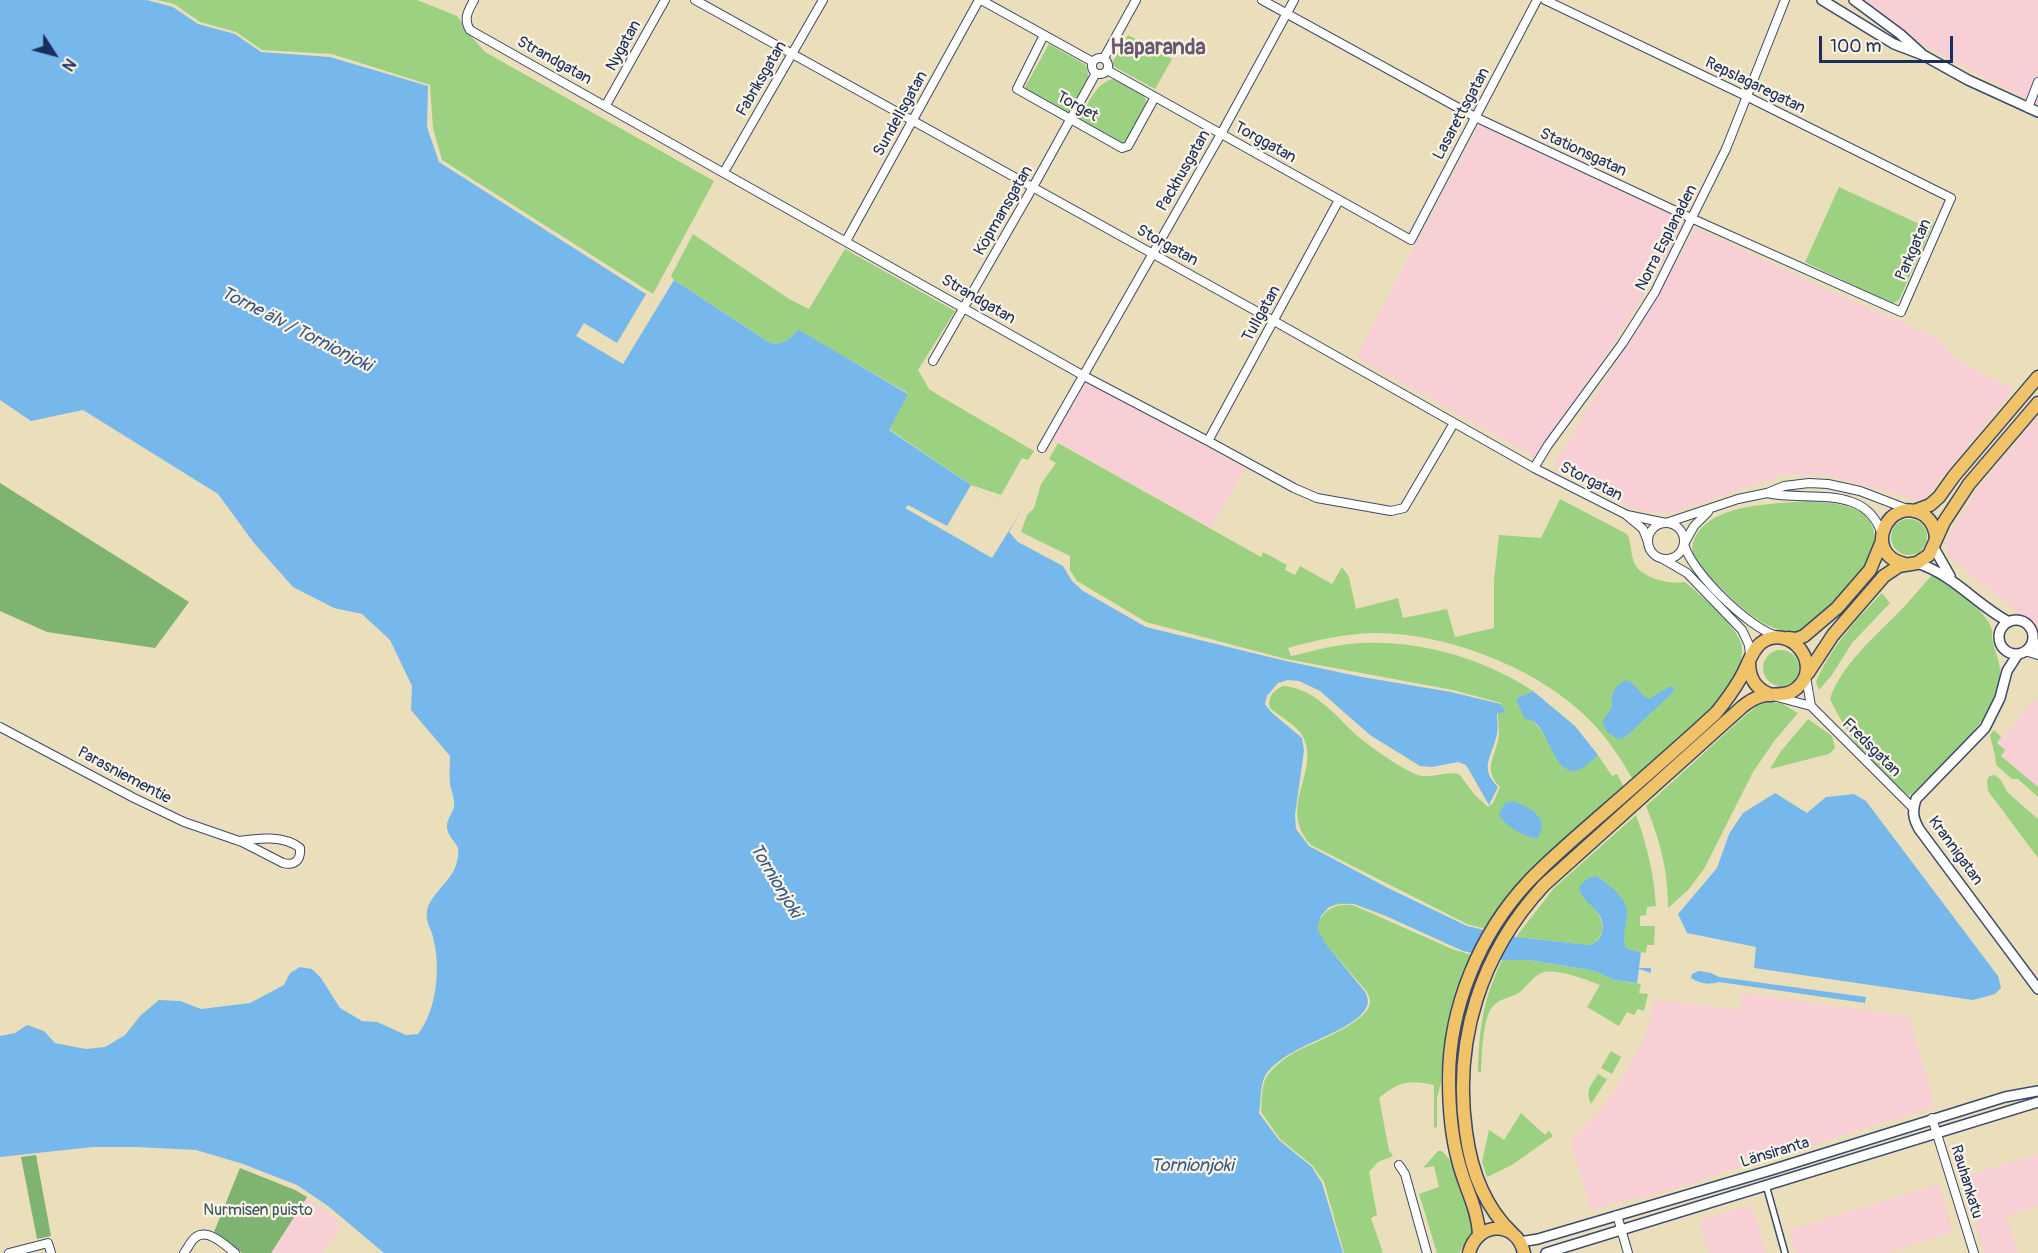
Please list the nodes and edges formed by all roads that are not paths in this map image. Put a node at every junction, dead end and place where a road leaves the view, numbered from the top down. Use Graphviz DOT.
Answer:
graph roads {
  1 [pos="474,0"];
  2 [pos="665,0"];
  3 [pos="695,0"];
  4 [pos="823,0"];
  5 [pos="980,0"];
  6 [pos="1136,0"];
  7 [pos="1262,0"];
  8 [pos="1294,0"];
  9 [pos="1537,0"];
  10 [pos="1545,0"];
  11 [pos="1785,0"];
  12 [pos="1822,0"];
  13 [pos="1854,0"];
  14 [pos="1287,14"];
  15 [pos="1044,35"];
  16 [pos="792,54"];
  17 [pos="1923,55"];
  18 [pos="1104,58"];
  19 [pos="1093,62"];
  20 [pos="1107,70"];
  21 [pos="1096,73"];
  22 [pos="2038,82"];
  23 [pos="1746,96"];
  24 [pos="1155,97"];
  25 [pos="606,105"];
  26 [pos="2028,108"];
  27 [pos="2038,112"];
  28 [pos="1475,117"];
  29 [pos="1070,119"];
  30 [pos="914,120"];
  31 [pos="1221,134"];
  32 [pos="724,172"];
  33 [pos="1033,188"];
  34 [pos="1952,198"];
  35 [pos="1339,200"];
  36 [pos="1693,219"];
  37 [pos="1411,240"];
  38 [pos="846,241"];
  39 [pos="1152,253"];
  40 [pos="964,308"];
  41 [pos="1901,312"];
  42 [pos="1274,321"];
  43 [pos="933,361"];
  44 [pos="1084,376"];
  45 [pos="2038,377"];
  46 [pos="2038,403"];
  47 [pos="1454,423"];
  48 [pos="1208,441"];
  49 [pos="1042,448"];
  50 [pos="1534,468"];
  51 [pos="1767,493"];
  52 [pos="1708,511"];
  53 [pos="1914,511"];
  54 [pos="1626,514"];
  55 [pos="1666,523"];
  56 [pos="1882,538"];
  57 [pos="1648,542"];
  58 [pos="1684,544"];
  59 [pos="1935,544"];
  60 [pos="1663,559"];
  61 [pos="1911,564"];
  62 [pos="1951,578"];
  63 [pos="1989,611"];
  64 [pos="2009,622"];
  65 [pos="2000,632"];
  66 [pos="1783,638"];
  67 [pos="2033,639"];
  68 [pos="2038,648"];
  69 [pos="2003,649"];
  70 [pos="2021,653"];
  71 [pos="2038,655"];
  72 [pos="1749,661"];
  73 [pos="2007,671"];
  74 [pos="1806,677"];
  75 [pos="1773,695"];
  76 [pos="1811,706"];
  77 [pos="0,727"];
  78 [pos="1913,808"];
  79 [pos="239,841"];
  80 [pos="2038,989"];
  81 [pos="2038,1090"];
  82 [pos="2038,1102"];
  83 [pos="1932,1118"];
  84 [pos="1937,1133"];
  85 [pos="1399,1165"];
  86 [pos="1766,1185"];
  87 [pos="1617,1215"];
  88 [pos="1621,1229"];
  89 [pos="1479,1235"];
  90 [pos="1519,1243"];
  91 [pos="1468,1252"];
  92 [pos="9,1253"];
  93 [pos="51,1253"];
  94 [pos="184,1253"];
  95 [pos="235,1253"];
  96 [pos="1427,1253"];
  97 [pos="1546,1253"];
  98 [pos="1628,1253"];
  99 [pos="1785,1253"];
  100 [pos="1974,1253"];
  1 -- 25 [label="street, Strandgatan"];
  2 -- 25 [label="street, Nygatan"];
  3 -- 16 [label="street, Storgatan"];
  4 -- 16 [label="street, Fabriksgatan"];
  5 -- 15 [label="street"];
  5 -- 30 [label="street, Sundellsgatan"];
  6 -- 18 [label="street"];
  7 -- 14 [label="street, Stationsgatan"];
  8 -- 14 [label="street, Packhusgatan"];
  9 -- 28 [label="street, Lasarettsgatan"];
  10 -- 23 [label="street, Repslagaregatan"];
  11 -- 23 [label="street, Norra Esplanaden"];
  12 -- 17 [label="street"];
  13 -- 17 [label="street"];
  14 -- 28 [label="street, Stationsgatan"];
  14 -- 31 [label="street, Packhusgatan"];
  15 -- 19 [label="street"];
  15 -- 29 [label="street, Torget"];
  16 -- 30 [label="street, Storgatan"];
  16 -- 32 [label="street, Fabriksgatan"];
  17 -- 26 [label="street"];
  18 -- 19 [label="street"];
  18 -- 20 [label="street"];
  19 -- 21 [label="street"];
  20 -- 21 [label="street"];
  20 -- 24 [label="street, Torggatan"];
  21 -- 29 [label="street, Köpmansgatan"];
  22 -- 26 [label="street"];
  23 -- 34 [label="street, Repslagaregatan"];
  23 -- 36 [label="street, Norra Esplanaden"];
  24 -- 29 [label="street, Torget"];
  24 -- 31 [label="street, Torggatan"];
  25 -- 32 [label="street, Strandgatan"];
  26 -- 27 [label="street"];
  28 -- 36 [label="street, Stationsgatan"];
  28 -- 37 [label="street, Lasarettsgatan"];
  29 -- 33 [label="street, Köpmansgatan"];
  30 -- 33 [label="street, Storgatan"];
  30 -- 38 [label="street, Sundellsgatan"];
  31 -- 35 [label="street, Torggatan"];
  31 -- 39 [label="street, Packhusgatan"];
  32 -- 38 [label="street, Strandgatan"];
  33 -- 39 [label="street, Storgatan"];
  33 -- 40 [label="street, Köpmansgatan"];
  34 -- 41 [label="street, Parkgatan"];
  35 -- 37 [label="street, Torggatan"];
  35 -- 42 [label="street, Tullgatan"];
  36 -- 41 [label="street, Stationsgatan"];
  36 -- 50 [label="street, Norra Esplanaden"];
  38 -- 40 [label="street, Strandgatan"];
  39 -- 42 [label="street, Storgatan"];
  39 -- 44 [label="street, Packhusgatan"];
  40 -- 43 [label="street, Köpmansgatan"];
  40 -- 44 [label="street, Strandgatan"];
  42 -- 47 [label="street, Storgatan"];
  42 -- 48 [label="street, Tullgatan"];
  44 -- 48 [label="street, Strandgatan"];
  44 -- 49 [label="street, Packhusgatan"];
  45 -- 53 [label="highway"];
  46 -- 59 [label="highway"];
  47 -- 48 [label="street, Strandgatan"];
  47 -- 50 [label="street, Storgatan"];
  50 -- 54 [label="street, Storgatan"];
  51 -- 52 [label="street, Storgatan"];
  51 -- 53 [label="street, Storgatan"];
  51 -- 56 [label="street, Storgatan"];
  52 -- 55 [label="street, Storgatan"];
  52 -- 58 [label="street"];
  53 -- 56 [label="highway"];
  53 -- 59 [label="highway"];
  54 -- 55 [label="street, Storgatan"];
  54 -- 57 [label="street, Storgatan"];
  55 -- 57 [label="street"];
  55 -- 58 [label="street"];
  56 -- 61 [label="highway"];
  56 -- 66 [label="highway"];
  57 -- 60 [label="street, Storgatan"];
  58 -- 60 [label="street"];
  58 -- 66 [label="street"];
  59 -- 61 [label="highway"];
  59 -- 62 [label="street"];
  60 -- 72 [label="street"];
  61 -- 62 [label="street"];
  61 -- 74 [label="highway"];
  62 -- 63 [label="street"];
  63 -- 64 [label="street"];
  63 -- 65 [label="street"];
  64 -- 65 [label="street"];
  64 -- 67 [label="street"];
  65 -- 69 [label="street"];
  66 -- 72 [label="highway"];
  66 -- 74 [label="highway"];
  67 -- 68 [label="street"];
  67 -- 70 [label="street"];
  69 -- 70 [label="street"];
  69 -- 73 [label="street, Krannigatan"];
  70 -- 71 [label="street"];
  70 -- 73 [label="street, Krannigatan"];
  72 -- 75 [label="highway"];
  72 -- 89 [label="highway"];
  73 -- 78 [label="street, Krannigatan"];
  74 -- 75 [label="highway"];
  74 -- 76 [label="street"];
  75 -- 76 [label="street, Fredsgatan"];
  75 -- 90 [label="highway"];
  76 -- 78 [label="street, Fredsgatan"];
  77 -- 79 [label="street, Parasniementie"];
  78 -- 80 [label="street, Krannigatan"];
  79 -- 79 [label="street, Parasniementie"];
  81 -- 83 [label="street, Länsiranta"];
  82 -- 84 [label="street, Länsiranta"];
  83 -- 84 [label="street, Rauhankatu"];
  83 -- 87 [label="street, Länsiranta"];
  84 -- 86 [label="street, Länsiranta"];
  84 -- 100 [label="street, Rauhankatu"];
  85 -- 96 [label="street"];
  86 -- 88 [label="street, Länsiranta"];
  86 -- 99 [label="street"];
  87 -- 88 [label="street"];
  87 -- 90 [label="street, Länsiranta"];
  88 -- 97 [label="street, Länsiranta"];
  88 -- 98 [label="street"];
  89 -- 90 [label="highway"];
  89 -- 91 [label="highway"];
  92 -- 93 [label="street"];
  94 -- 95 [label="street"];
}
